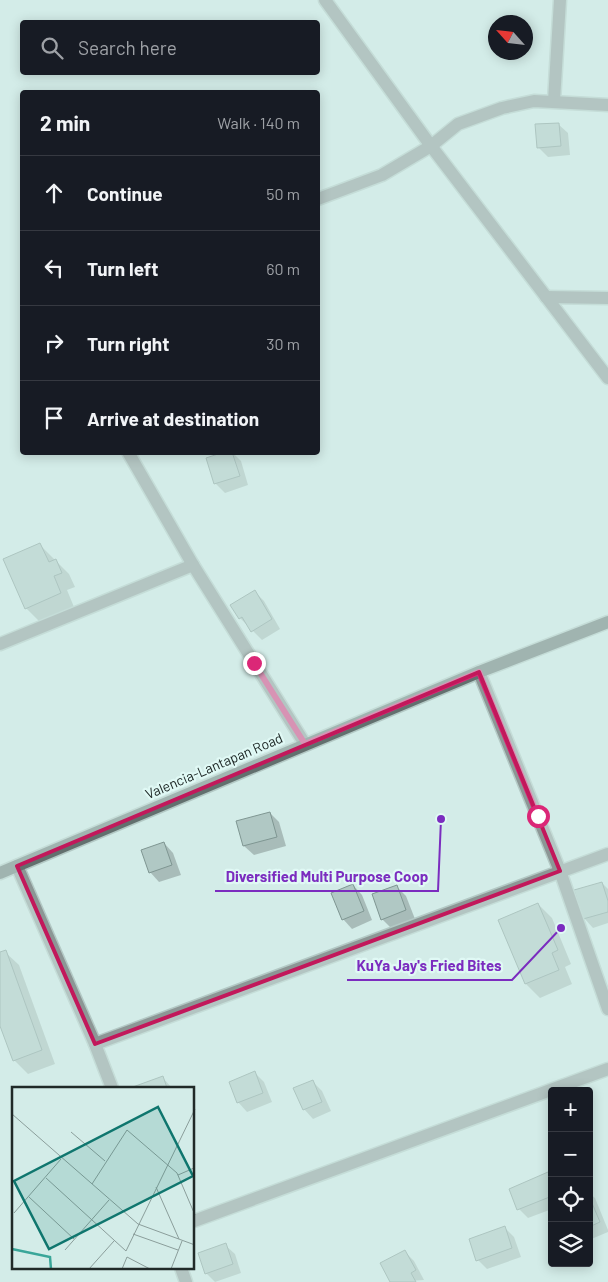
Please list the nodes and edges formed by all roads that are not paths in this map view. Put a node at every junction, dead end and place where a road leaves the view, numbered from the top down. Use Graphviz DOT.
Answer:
graph roads {
  1 [pos="325,0"];
  2 [pos="560,0"];
  3 [pos="554,100"];
  4 [pos="608,105"];
  5 [pos="431,146"];
  6 [pos="320,199"];
  7 [pos="546,297"];
  8 [pos="608,298"];
  9 [pos="608,378"];
  10 [pos="130,455"];
  11 [pos="193,565"];
  12 [pos="608,622"];
  13 [pos="0,644"];
  14 [pos="479,672"];
  15 [pos="305,744"];
  16 [pos="608,854"];
  17 [pos="17,866"];
  18 [pos="560,871"];
  19 [pos="0,873"];
  20 [pos="608,1009"];
  21 [pos="95,1044"];
  22 [pos="608,1069"];
  23 [pos="112,1087"];
  24 [pos="195,1221"];
  25 [pos="182,1270"];
  26 [pos="186,1282"];
  1 -- 5 [label="street"];
  2 -- 3 [label="street"];
  3 -- 4 [label="street"];
  3 -- 5 [label="street"];
  5 -- 6 [label="street"];
  5 -- 7 [label="street"];
  7 -- 8 [label="street"];
  7 -- 9 [label="street"];
  10 -- 11 [label="street"];
  11 -- 13 [label="street"];
  11 -- 15 [label="street"];
  12 -- 14 [label="main road, Valencia-Lantapan Road"];
  14 -- 15 [label="main road, Valencia-Lantapan Road"];
  14 -- 18 [label="street"];
  15 -- 17 [label="main road, Valencia-Lantapan Road"];
  16 -- 18 [label="street"];
  17 -- 19 [label="main road, Valencia-Lantapan Road"];
  17 -- 21 [label="street"];
  18 -- 20 [label="street"];
  18 -- 21 [label="street"];
  21 -- 23 [label="street"];
  22 -- 24 [label="street"];
  25 -- 26 [label="street"];
}
